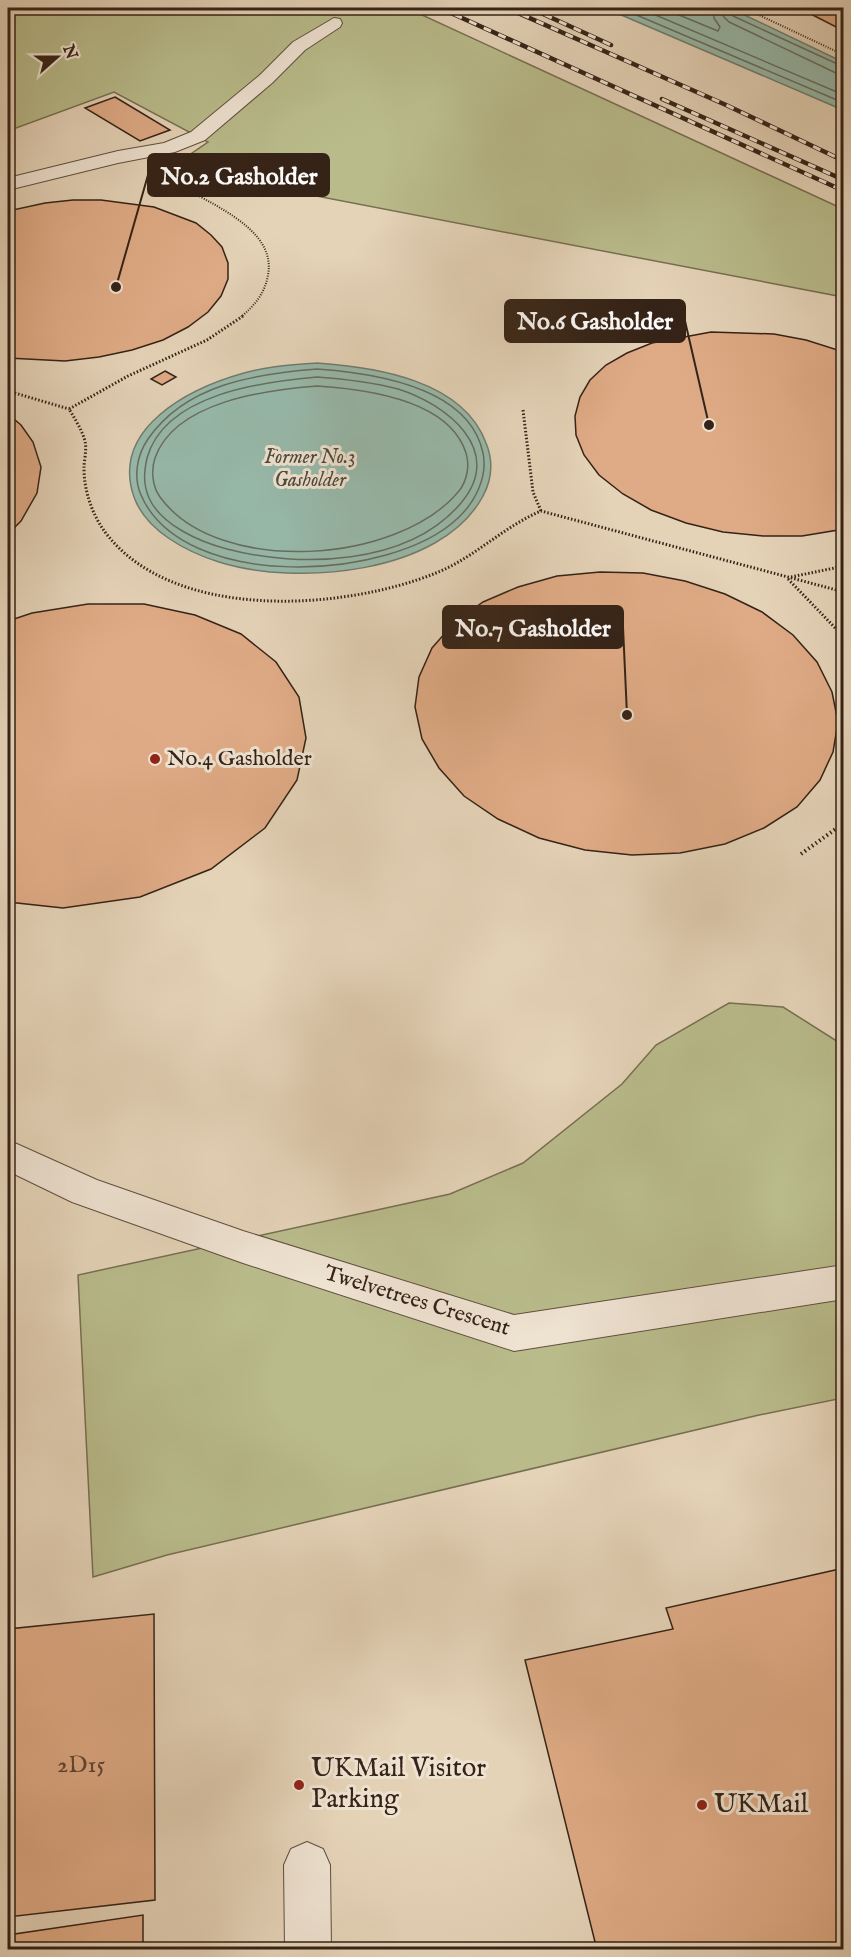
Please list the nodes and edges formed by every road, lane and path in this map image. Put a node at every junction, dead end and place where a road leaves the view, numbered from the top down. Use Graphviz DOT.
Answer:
graph roads {
  1 [pos="744,8"];
  2 [pos="334,23"];
  3 [pos="843,54"];
  4 [pos="118,157"];
  5 [pos="8,184"];
  6 [pos="8,391"];
  7 [pos="69,409"];
  8 [pos="523,410"];
  9 [pos="541,511"];
  10 [pos="843,566"];
  11 [pos="787,578"];
  12 [pos="843,592"];
  13 [pos="843,637"];
  14 [pos="843,820"];
  15 [pos="801,854"];
  16 [pos="8,1155"];
  17 [pos="843,1282"];
  18 [pos="307,1865"];
  19 [pos="308,1950"];
  1 -- 3 [label="path"];
  2 -- 4 [label="lane"];
  4 -- 5 [label="lane"];
  4 -- 7 [label="path"];
  6 -- 7 [label="path"];
  7 -- 9 [label="path"];
  8 -- 9 [label="path"];
  9 -- 11 [label="path"];
  10 -- 11 [label="path"];
  11 -- 12 [label="path"];
  11 -- 13 [label="path"];
  14 -- 15 [label="path"];
  16 -- 17 [label="street, Twelvetrees Crescent"];
  18 -- 19 [label="lane"];
}
